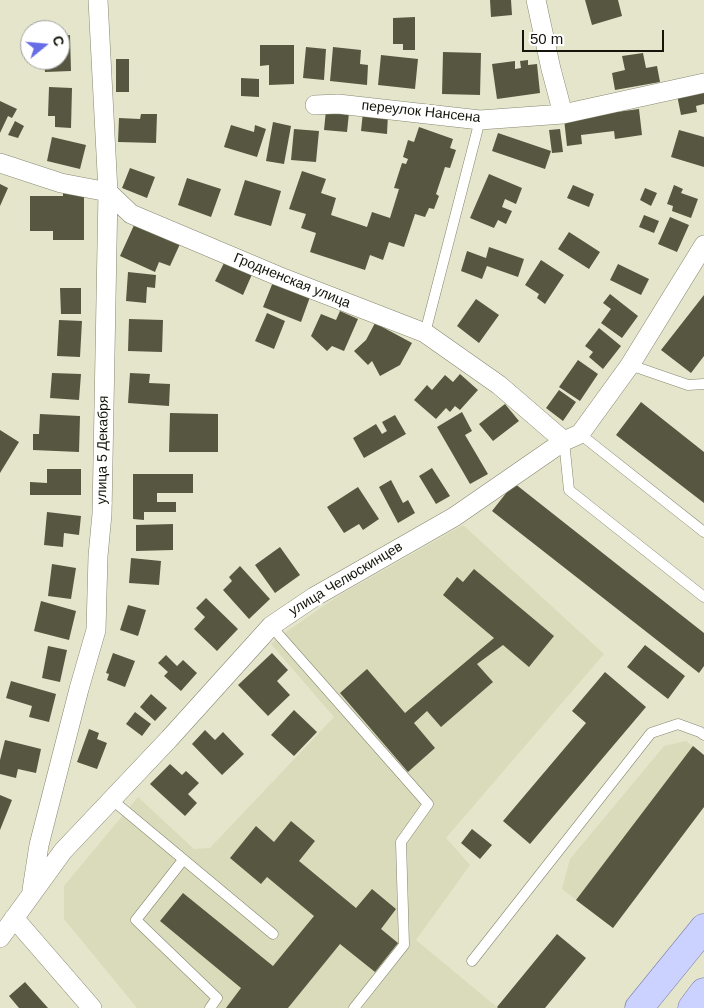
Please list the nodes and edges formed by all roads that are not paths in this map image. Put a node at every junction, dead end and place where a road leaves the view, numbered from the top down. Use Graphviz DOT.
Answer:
graph roads {
  1 [pos="98,0"];
  2 [pos="536,0"];
  3 [pos="704,83"];
  4 [pos="315,105"];
  5 [pos="563,114"];
  6 [pos="480,120"];
  7 [pos="0,163"];
  8 [pos="108,192"];
  9 [pos="704,245"];
  10 [pos="424,333"];
  11 [pos="630,365"];
  12 [pos="704,384"];
  13 [pos="572,438"];
  14 [pos="704,532"];
  15 [pos="704,597"];
  16 [pos="271,626"];
  17 [pos="704,735"];
  18 [pos="111,799"];
  19 [pos="184,860"];
  20 [pos="32,892"];
  21 [pos="14,918"];
  22 [pos="704,928"];
  23 [pos="274,934"];
  24 [pos="0,938"];
  25 [pos="472,961"];
  26 [pos="704,992"];
  27 [pos="92,1008"];
  28 [pos="210,1008"];
  29 [pos="354,1008"];
  30 [pos="638,1008"];
  31 [pos="692,1008"];
  1 -- 8 [label="street, улица 5 Декабря"];
  2 -- 5 [label="street"];
  3 -- 5 [label="street, переулок Нансена"];
  4 -- 6 [label="street, переулок Нансена"];
  5 -- 6 [label="street, переулок Нансена"];
  6 -- 10 [label="lane"];
  7 -- 8 [label="street"];
  8 -- 10 [label="street, Гродненская улица"];
  8 -- 20 [label="street, улица 5 Декабря"];
  9 -- 11 [label="street, улица Челюскинцев"];
  10 -- 13 [label="street, Гродненская улица"];
  11 -- 12 [label="lane"];
  11 -- 13 [label="street, улица Челюскинцев"];
  13 -- 14 [label="lane"];
  13 -- 15 [label="lane"];
  13 -- 16 [label="street, улица Челюскинцев"];
  16 -- 18 [label="street, улица Челюскинцев"];
  16 -- 29 [label="lane"];
  17 -- 25 [label="lane"];
  18 -- 19 [label="lane"];
  18 -- 20 [label="street, улица Челюскинцев"];
  19 -- 23 [label="lane"];
  19 -- 28 [label="lane"];
  20 -- 21 [label="street, улица Челюскинцев"];
  21 -- 24 [label="street, улица Челюскинцев"];
  21 -- 27 [label="street"];
  22 -- 30 [label="main road"];
  26 -- 31 [label="main road"];
}
